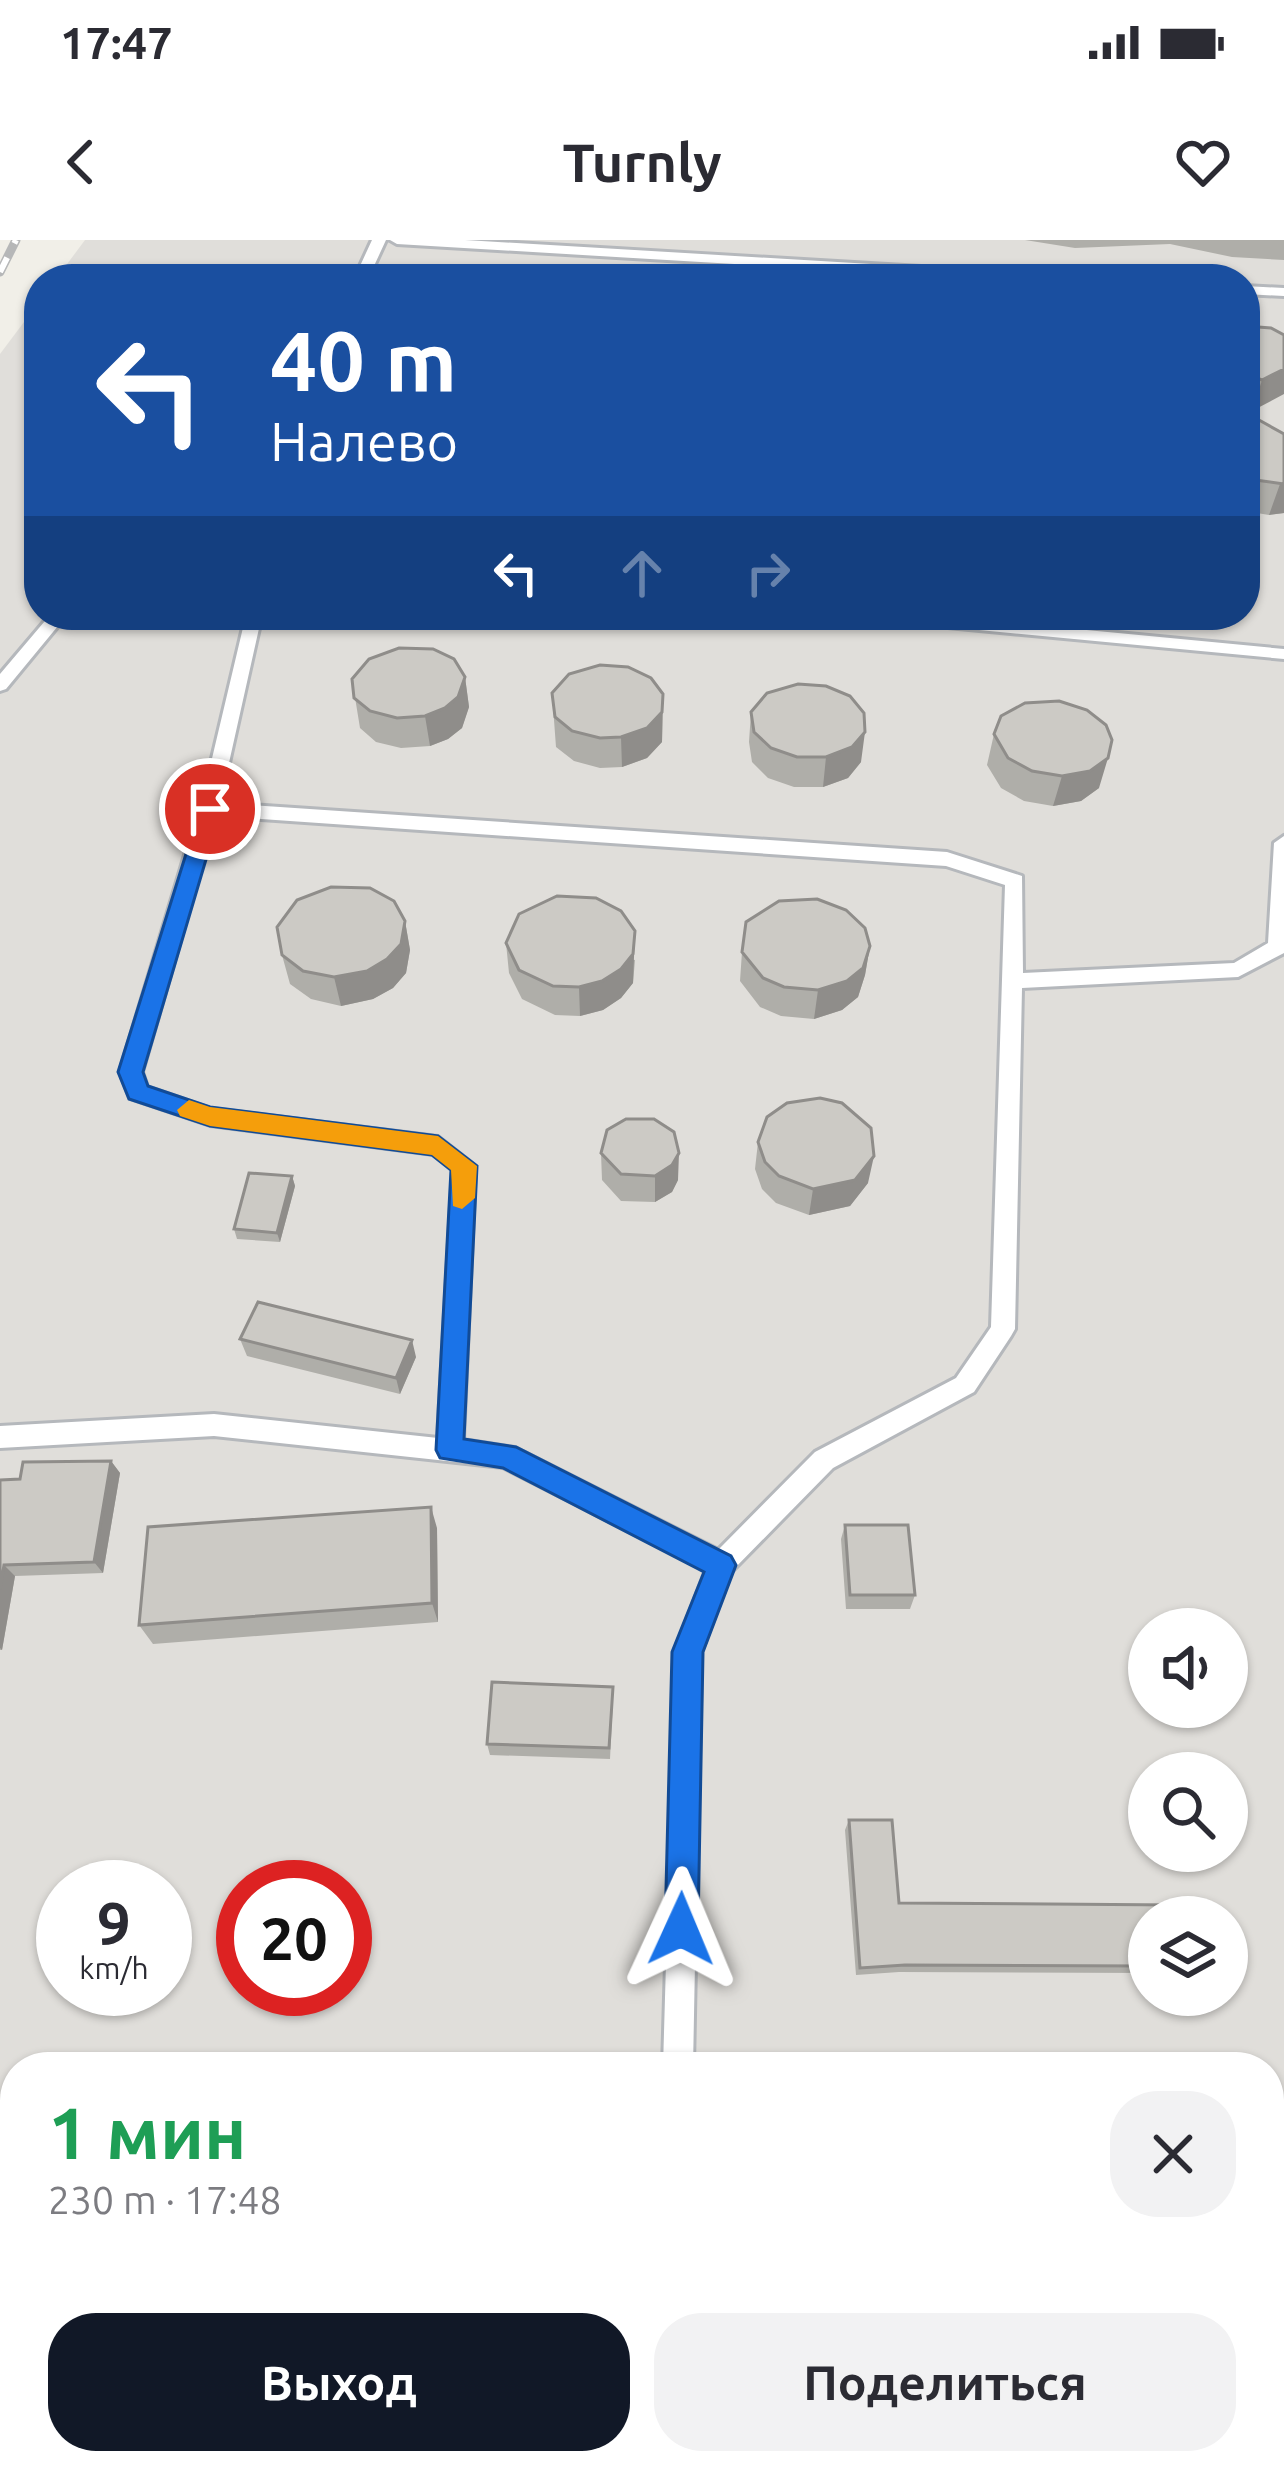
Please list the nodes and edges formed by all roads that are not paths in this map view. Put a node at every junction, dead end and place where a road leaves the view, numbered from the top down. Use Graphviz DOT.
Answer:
graph roads {
  1 [pos="397,240"];
  2 [pos="803,264"];
  3 [pos="46,630"];
  4 [pos="251,630"];
  5 [pos="1032,630"];
  6 [pos="1284,654"];
  7 [pos="0,685"];
  8 [pos="210,809"];
  9 [pos="1284,843"];
  10 [pos="1014,981"];
  11 [pos="0,1437"];
  12 [pos="450,1450"];
  13 [pos="721,1565"];
  14 [pos="678,2052"];
  1 -- 2 [label="lane"];
  3 -- 7 [label="lane"];
  4 -- 8 [label="lane"];
  5 -- 6 [label="lane"];
  8 -- 10 [label="lane"];
  8 -- 12 [label="lane"];
  9 -- 10 [label="lane"];
  10 -- 13 [label="lane"];
  11 -- 12 [label="lane"];
  12 -- 13 [label="lane"];
  13 -- 14 [label="lane"];
}
